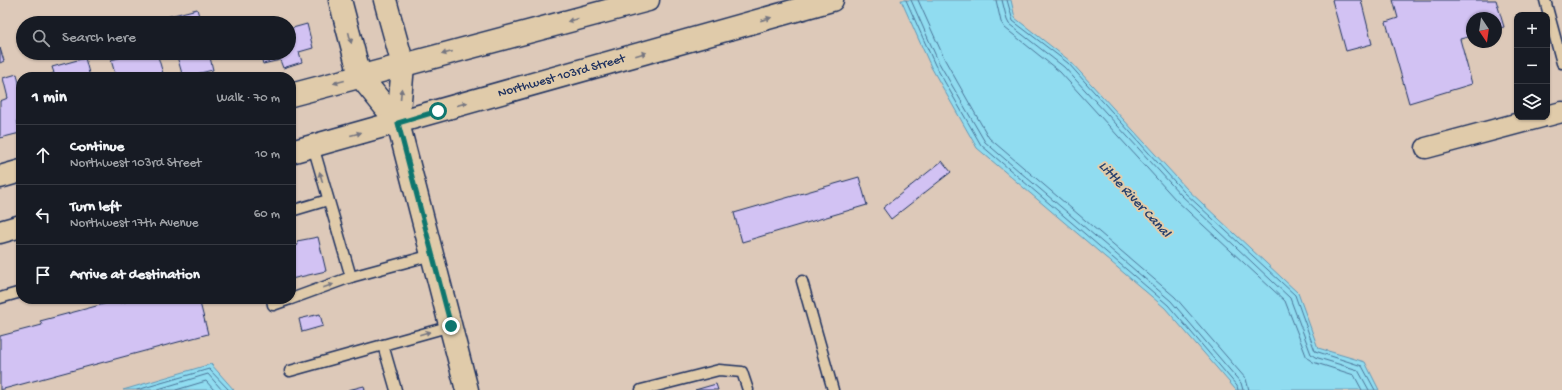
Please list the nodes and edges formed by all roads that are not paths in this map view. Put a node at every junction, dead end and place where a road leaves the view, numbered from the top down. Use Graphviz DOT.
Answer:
graph roads {
  1 [pos="340,0"];
  2 [pos="385,0"];
  3 [pos="648,0"];
  4 [pos="832,0"];
  5 [pos="1545,0"];
  6 [pos="1560,44"];
  7 [pos="1562,63"];
  8 [pos="403,65"];
  9 [pos="360,76"];
  10 [pos="296,94"];
  11 [pos="1562,112"];
  12 [pos="1550,115"];
  13 [pos="1531,120"];
  14 [pos="398,123"];
  15 [pos="313,146"];
  16 [pos="1426,148"];
  17 [pos="296,151"];
  18 [pos="16,172"];
  19 [pos="0,177"];
  20 [pos="328,200"];
  21 [pos="296,210"];
  22 [pos="16,227"];
  23 [pos="0,232"];
  24 [pos="432,255"];
  25 [pos="351,277"];
  26 [pos="802,281"];
  27 [pos="16,293"];
  28 [pos="296,297"];
  29 [pos="0,298"];
  30 [pos="451,326"];
  31 [pos="383,345"];
  32 [pos="290,371"];
  33 [pos="396,390"];
  34 [pos="467,390"];
  35 [pos="641,390"];
  36 [pos="748,390"];
  37 [pos="833,390"];
  1 -- 9 [label="main road, one-way"];
  2 -- 8 [label="main road"];
  3 -- 8 [label="main road, one-way"];
  14 -- 4 [label="main road, Northwest 103rd Street, one-way"];
  5 -- 6 [label="lane"];
  6 -- 7 [label="lane"];
  8 -- 9 [label="main road"];
  14 -- 8 [label="main road, one-way"];
  9 -- 10 [label="main road, one-way"];
  9 -- 14 [label="main road"];
  11 -- 12 [label="street"];
  13 -- 16 [label="street"];
  15 -- 14 [label="main road, Northwest 103rd Street, one-way"];
  14 -- 24 [label="main road"];
  15 -- 17 [label="main road, Northwest 103rd Street"];
  20 -- 15 [label="lane, one-way"];
  18 -- 19 [label="main road"];
  20 -- 21 [label="lane"];
  20 -- 25 [label="lane"];
  22 -- 23 [label="main road"];
  24 -- 25 [label="lane"];
  24 -- 30 [label="main road"];
  28 -- 25 [label="lane, one-way"];
  26 -- 37 [label="lane"];
  27 -- 29 [label="lane"];
  31 -- 30 [label="lane, one-way"];
  30 -- 34 [label="main road"];
  31 -- 32 [label="lane"];
  31 -- 33 [label="lane"];
  35 -- 36 [label="lane"];
}
